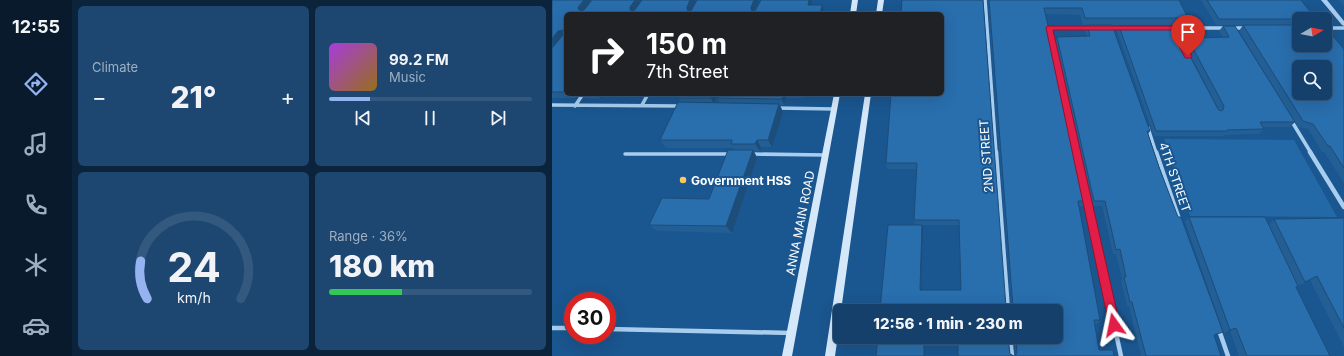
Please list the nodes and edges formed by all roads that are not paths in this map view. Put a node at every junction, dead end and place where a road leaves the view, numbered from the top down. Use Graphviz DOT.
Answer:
graph roads {
  1 [pos="855,0"];
  2 [pos="881,0"];
  3 [pos="985,0"];
  4 [pos="1324,0"];
  5 [pos="853,12"];
  6 [pos="879,12"];
  7 [pos="1344,24"];
  8 [pos="1098,28"];
  9 [pos="1105,28"];
  10 [pos="1112,28"];
  11 [pos="1128,28"];
  12 [pos="1166,28"];
  13 [pos="1173,28"];
  14 [pos="1234,28"];
  15 [pos="1248,28"];
  16 [pos="1332,28"];
  17 [pos="1344,28"];
  18 [pos="1115,35"];
  19 [pos="1177,35"];
  20 [pos="1238,35"];
  21 [pos="582,96"];
  22 [pos="647,96"];
  23 [pos="837,96"];
  24 [pos="868,96"];
  25 [pos="552,105"];
  26 [pos="642,105"];
  27 [pos="575,106"];
  28 [pos="687,106"];
  29 [pos="771,107"];
  30 [pos="834,109"];
  31 [pos="1287,114"];
  32 [pos="1146,125"];
  33 [pos="624,154"];
  34 [pos="736,154"];
  35 [pos="752,154"];
  36 [pos="825,154"];
  37 [pos="1344,207"];
  38 [pos="1183,229"];
  39 [pos="1007,304"];
  40 [pos="1217,326"];
  41 [pos="552,328"];
  42 [pos="564,328"];
  43 [pos="616,329"];
  44 [pos="791,333"];
  45 [pos="1011,344"];
  46 [pos="787,356"];
  47 [pos="830,356"];
  48 [pos="1012,356"];
  49 [pos="1121,356"];
  50 [pos="1228,356"];
  1 -- 5 [label="main road"];
  2 -- 6 [label="main road"];
  3 -- 39 [label="street, 2ND STREET"];
  4 -- 7 [label="street"];
  8 -- 49 [label="street"];
  9 -- 10 [label="street"];
  10 -- 11 [label="street"];
  10 -- 18 [label="street"];
  12 -- 13 [label="street"];
  13 -- 14 [label="street"];
  13 -- 19 [label="street"];
  14 -- 15 [label="street"];
  14 -- 20 [label="street"];
  16 -- 17 [label="street"];
  21 -- 27 [label="street"];
  22 -- 26 [label="street"];
  23 -- 30 [label="main road, ANNA MAIN ROAD"];
  24 -- 47 [label="main road"];
  25 -- 27 [label="street"];
  26 -- 27 [label="street"];
  26 -- 28 [label="street"];
  29 -- 30 [label="street"];
  30 -- 36 [label="main road, ANNA MAIN ROAD"];
  31 -- 37 [label="street"];
  32 -- 38 [label="street, 4TH STREET"];
  33 -- 34 [label="lane"];
  35 -- 36 [label="lane"];
  36 -- 44 [label="main road, ANNA MAIN ROAD"];
  40 -- 50 [label="street"];
  41 -- 42 [label="street"];
  43 -- 44 [label="street"];
  44 -- 46 [label="main road, ANNA MAIN ROAD"];
  45 -- 48 [label="street"];
}
